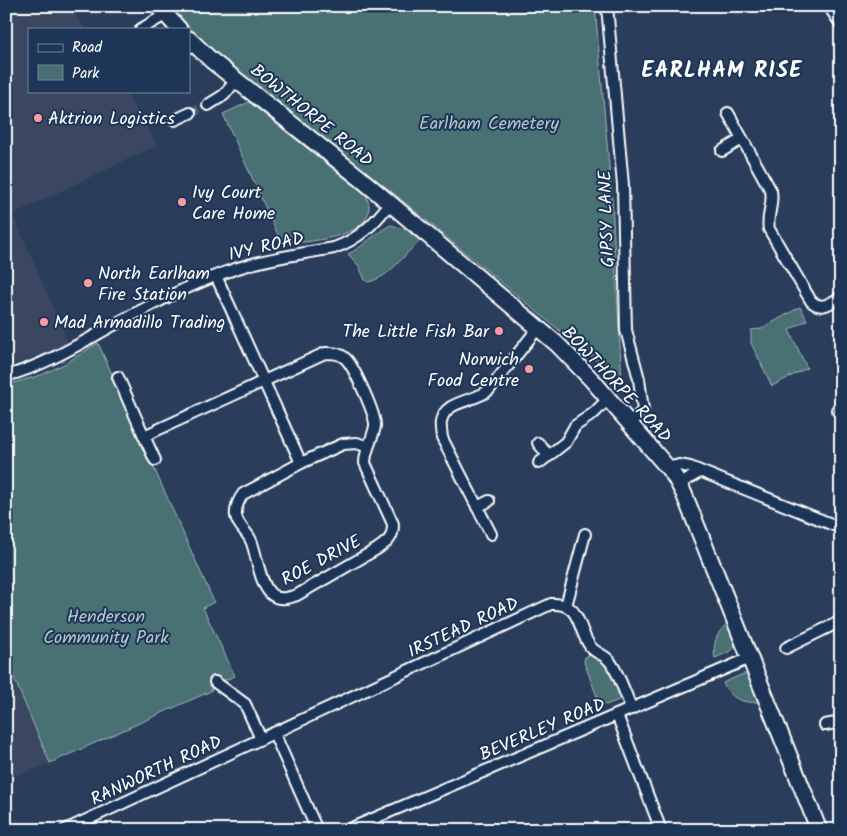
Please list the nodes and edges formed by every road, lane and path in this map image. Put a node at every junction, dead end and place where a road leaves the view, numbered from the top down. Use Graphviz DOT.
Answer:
graph roads {
  1 [pos="607,6"];
  2 [pos="832,6"];
  3 [pos="162,11"];
  4 [pos="841,20"];
  5 [pos="142,28"];
  6 [pos="178,28"];
  7 [pos="190,40"];
  8 [pos="237,79"];
  9 [pos="208,105"];
  10 [pos="190,113"];
  11 [pos="728,113"];
  12 [pos="175,120"];
  13 [pos="742,139"];
  14 [pos="722,151"];
  15 [pos="390,203"];
  16 [pos="216,276"];
  17 [pos="841,297"];
  18 [pos="538,328"];
  19 [pos="6,376"];
  20 [pos="118,377"];
  21 [pos="264,381"];
  22 [pos="608,399"];
  23 [pos="841,406"];
  24 [pos="841,414"];
  25 [pos="630,425"];
  26 [pos="144,436"];
  27 [pos="538,443"];
  28 [pos="368,447"];
  29 [pos="549,456"];
  30 [pos="155,460"];
  31 [pos="302,463"];
  32 [pos="539,464"];
  33 [pos="668,468"];
  34 [pos="700,472"];
  35 [pos="679,484"];
  36 [pos="489,502"];
  37 [pos="477,507"];
  38 [pos="841,528"];
  39 [pos="491,534"];
  40 [pos="585,534"];
  41 [pos="566,606"];
  42 [pos="841,621"];
  43 [pos="786,648"];
  44 [pos="750,658"];
  45 [pos="215,682"];
  46 [pos="632,709"];
  47 [pos="617,715"];
  48 [pos="841,722"];
  49 [pos="825,725"];
  50 [pos="274,733"];
  51 [pos="261,739"];
  52 [pos="64,830"];
  53 [pos="317,830"];
  54 [pos="347,830"];
  55 [pos="661,830"];
  56 [pos="819,830"];
  1 -- 25 [label="street, GIPSY LANE"];
  2 -- 4 [label="street"];
  3 -- 5 [label="street"];
  3 -- 6 [label="street"];
  7 -- 8 [label="street, BOWTHORPE ROAD"];
  8 -- 9 [label="street"];
  8 -- 15 [label="street, BOWTHORPE ROAD"];
  10 -- 12 [label="street"];
  11 -- 13 [label="street"];
  13 -- 14 [label="street"];
  13 -- 17 [label="street"];
  15 -- 16 [label="street, IVY ROAD"];
  15 -- 18 [label="street, BOWTHORPE ROAD"];
  16 -- 19 [label="street, IVY ROAD"];
  16 -- 21 [label="street"];
  18 -- 22 [label="street, BOWTHORPE ROAD"];
  18 -- 37 [label="street"];
  20 -- 26 [label="street"];
  21 -- 26 [label="street"];
  21 -- 28 [label="street"];
  21 -- 31 [label="street"];
  22 -- 25 [label="street, BOWTHORPE ROAD"];
  22 -- 29 [label="street"];
  23 -- 24 [label="street"];
  25 -- 33 [label="street, BOWTHORPE ROAD"];
  26 -- 30 [label="street"];
  27 -- 29 [label="street"];
  28 -- 31 [label="street, ROE DRIVE"];
  28 -- 31 [label="street, ROE DRIVE"];
  29 -- 32 [label="street"];
  33 -- 34 [label="street"];
  33 -- 35 [label="street, BOWTHORPE ROAD"];
  34 -- 35 [label="street"];
  34 -- 38 [label="street"];
  35 -- 44 [label="street, BOWTHORPE ROAD"];
  36 -- 37 [label="street"];
  37 -- 39 [label="street"];
  40 -- 41 [label="street"];
  41 -- 46 [label="street"];
  41 -- 50 [label="street, IRSTEAD ROAD"];
  42 -- 43 [label="street"];
  44 -- 46 [label="street, BEVERLEY ROAD"];
  44 -- 56 [label="street, BOWTHORPE ROAD"];
  45 -- 51 [label="street"];
  46 -- 47 [label="street, BEVERLEY ROAD"];
  47 -- 54 [label="street, BEVERLEY ROAD"];
  47 -- 55 [label="street"];
  48 -- 49 [label="street"];
  50 -- 51 [label="street, IRSTEAD ROAD"];
  50 -- 53 [label="street"];
  51 -- 52 [label="street, RANWORTH ROAD"];
}
